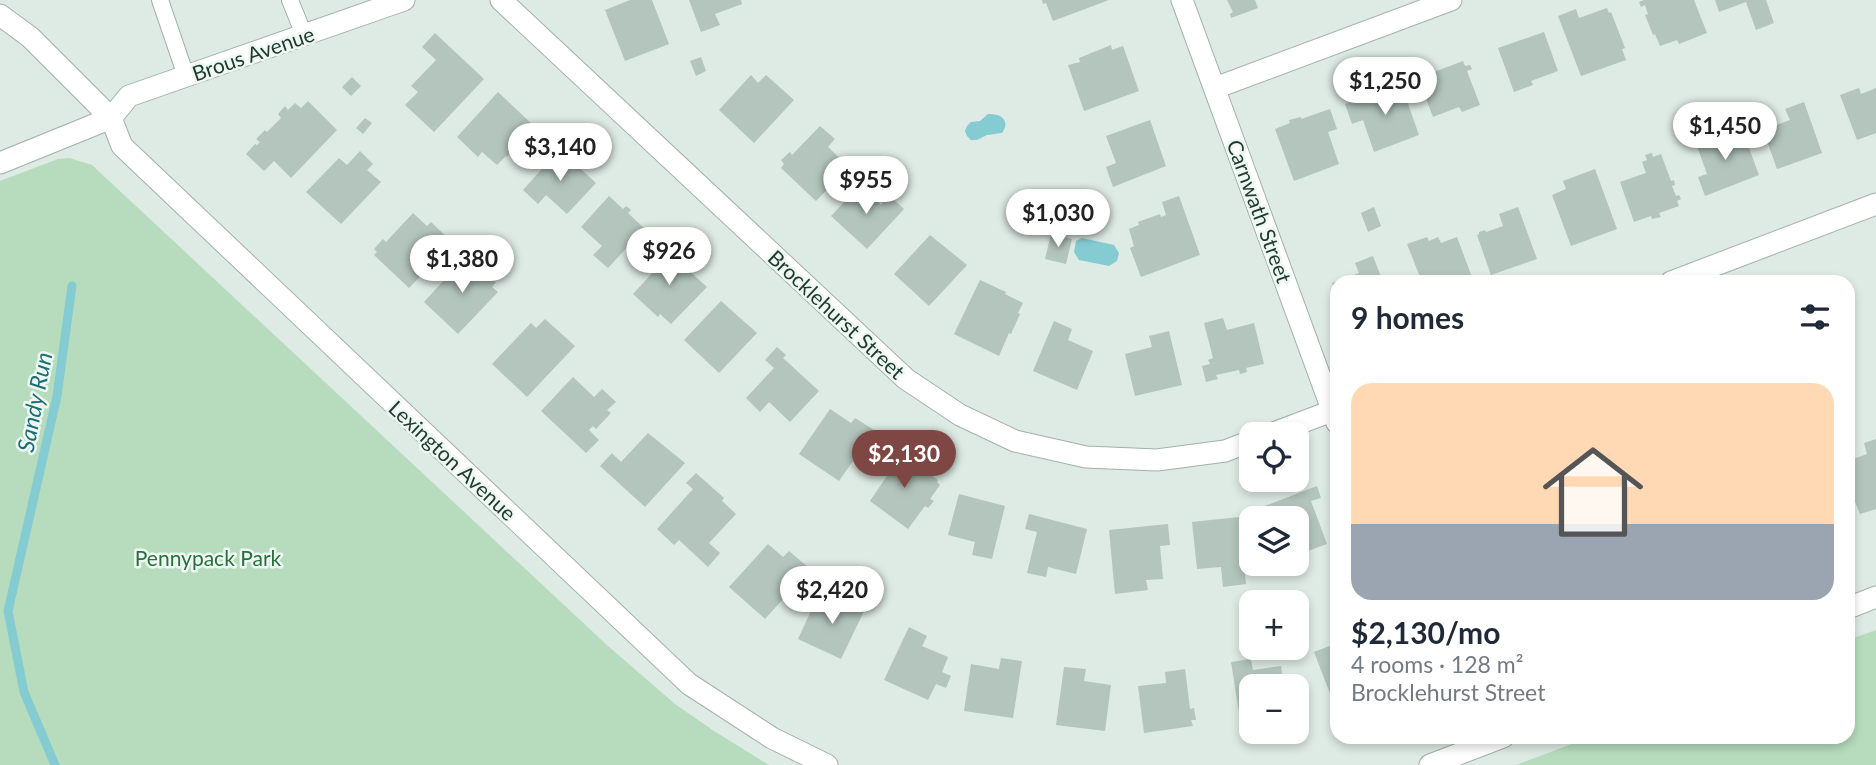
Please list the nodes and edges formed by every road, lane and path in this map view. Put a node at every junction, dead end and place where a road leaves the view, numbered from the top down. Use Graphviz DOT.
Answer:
graph roads {
  1 [pos="160,0"];
  2 [pos="290,0"];
  3 [pos="404,0"];
  4 [pos="501,0"];
  5 [pos="1182,0"];
  6 [pos="1451,0"];
  7 [pos="0,15"];
  8 [pos="304,35"];
  9 [pos="186,76"];
  10 [pos="1215,88"];
  11 [pos="111,118"];
  12 [pos="0,163"];
  13 [pos="1876,204"];
  14 [pos="1689,275"];
  15 [pos="1330,400"];
  16 [pos="1330,416"];
  17 [pos="1309,422"];
  18 [pos="1239,446"];
  19 [pos="1876,597"];
  20 [pos="1855,605"];
  21 [pos="1456,745"];
  22 [pos="827,765"];
  23 [pos="1430,765"];
  1 -- 9 [label="lane"];
  2 -- 8 [label="lane"];
  3 -- 8 [label="street, Brous Avenue"];
  4 -- 18 [label="street, Brocklehurst Street"];
  5 -- 10 [label="street, Carnwath Street"];
  6 -- 10 [label="street"];
  7 -- 11 [label="street, Lexington Avenue"];
  8 -- 9 [label="street, Brous Avenue"];
  9 -- 11 [label="street, Brous Avenue"];
  10 -- 15 [label="street, Carnwath Street"];
  11 -- 12 [label="street"];
  11 -- 22 [label="street, Lexington Avenue"];
  13 -- 14 [label="street"];
  16 -- 17 [label="street"];
  19 -- 20 [label="street"];
  21 -- 23 [label="street"];
}
